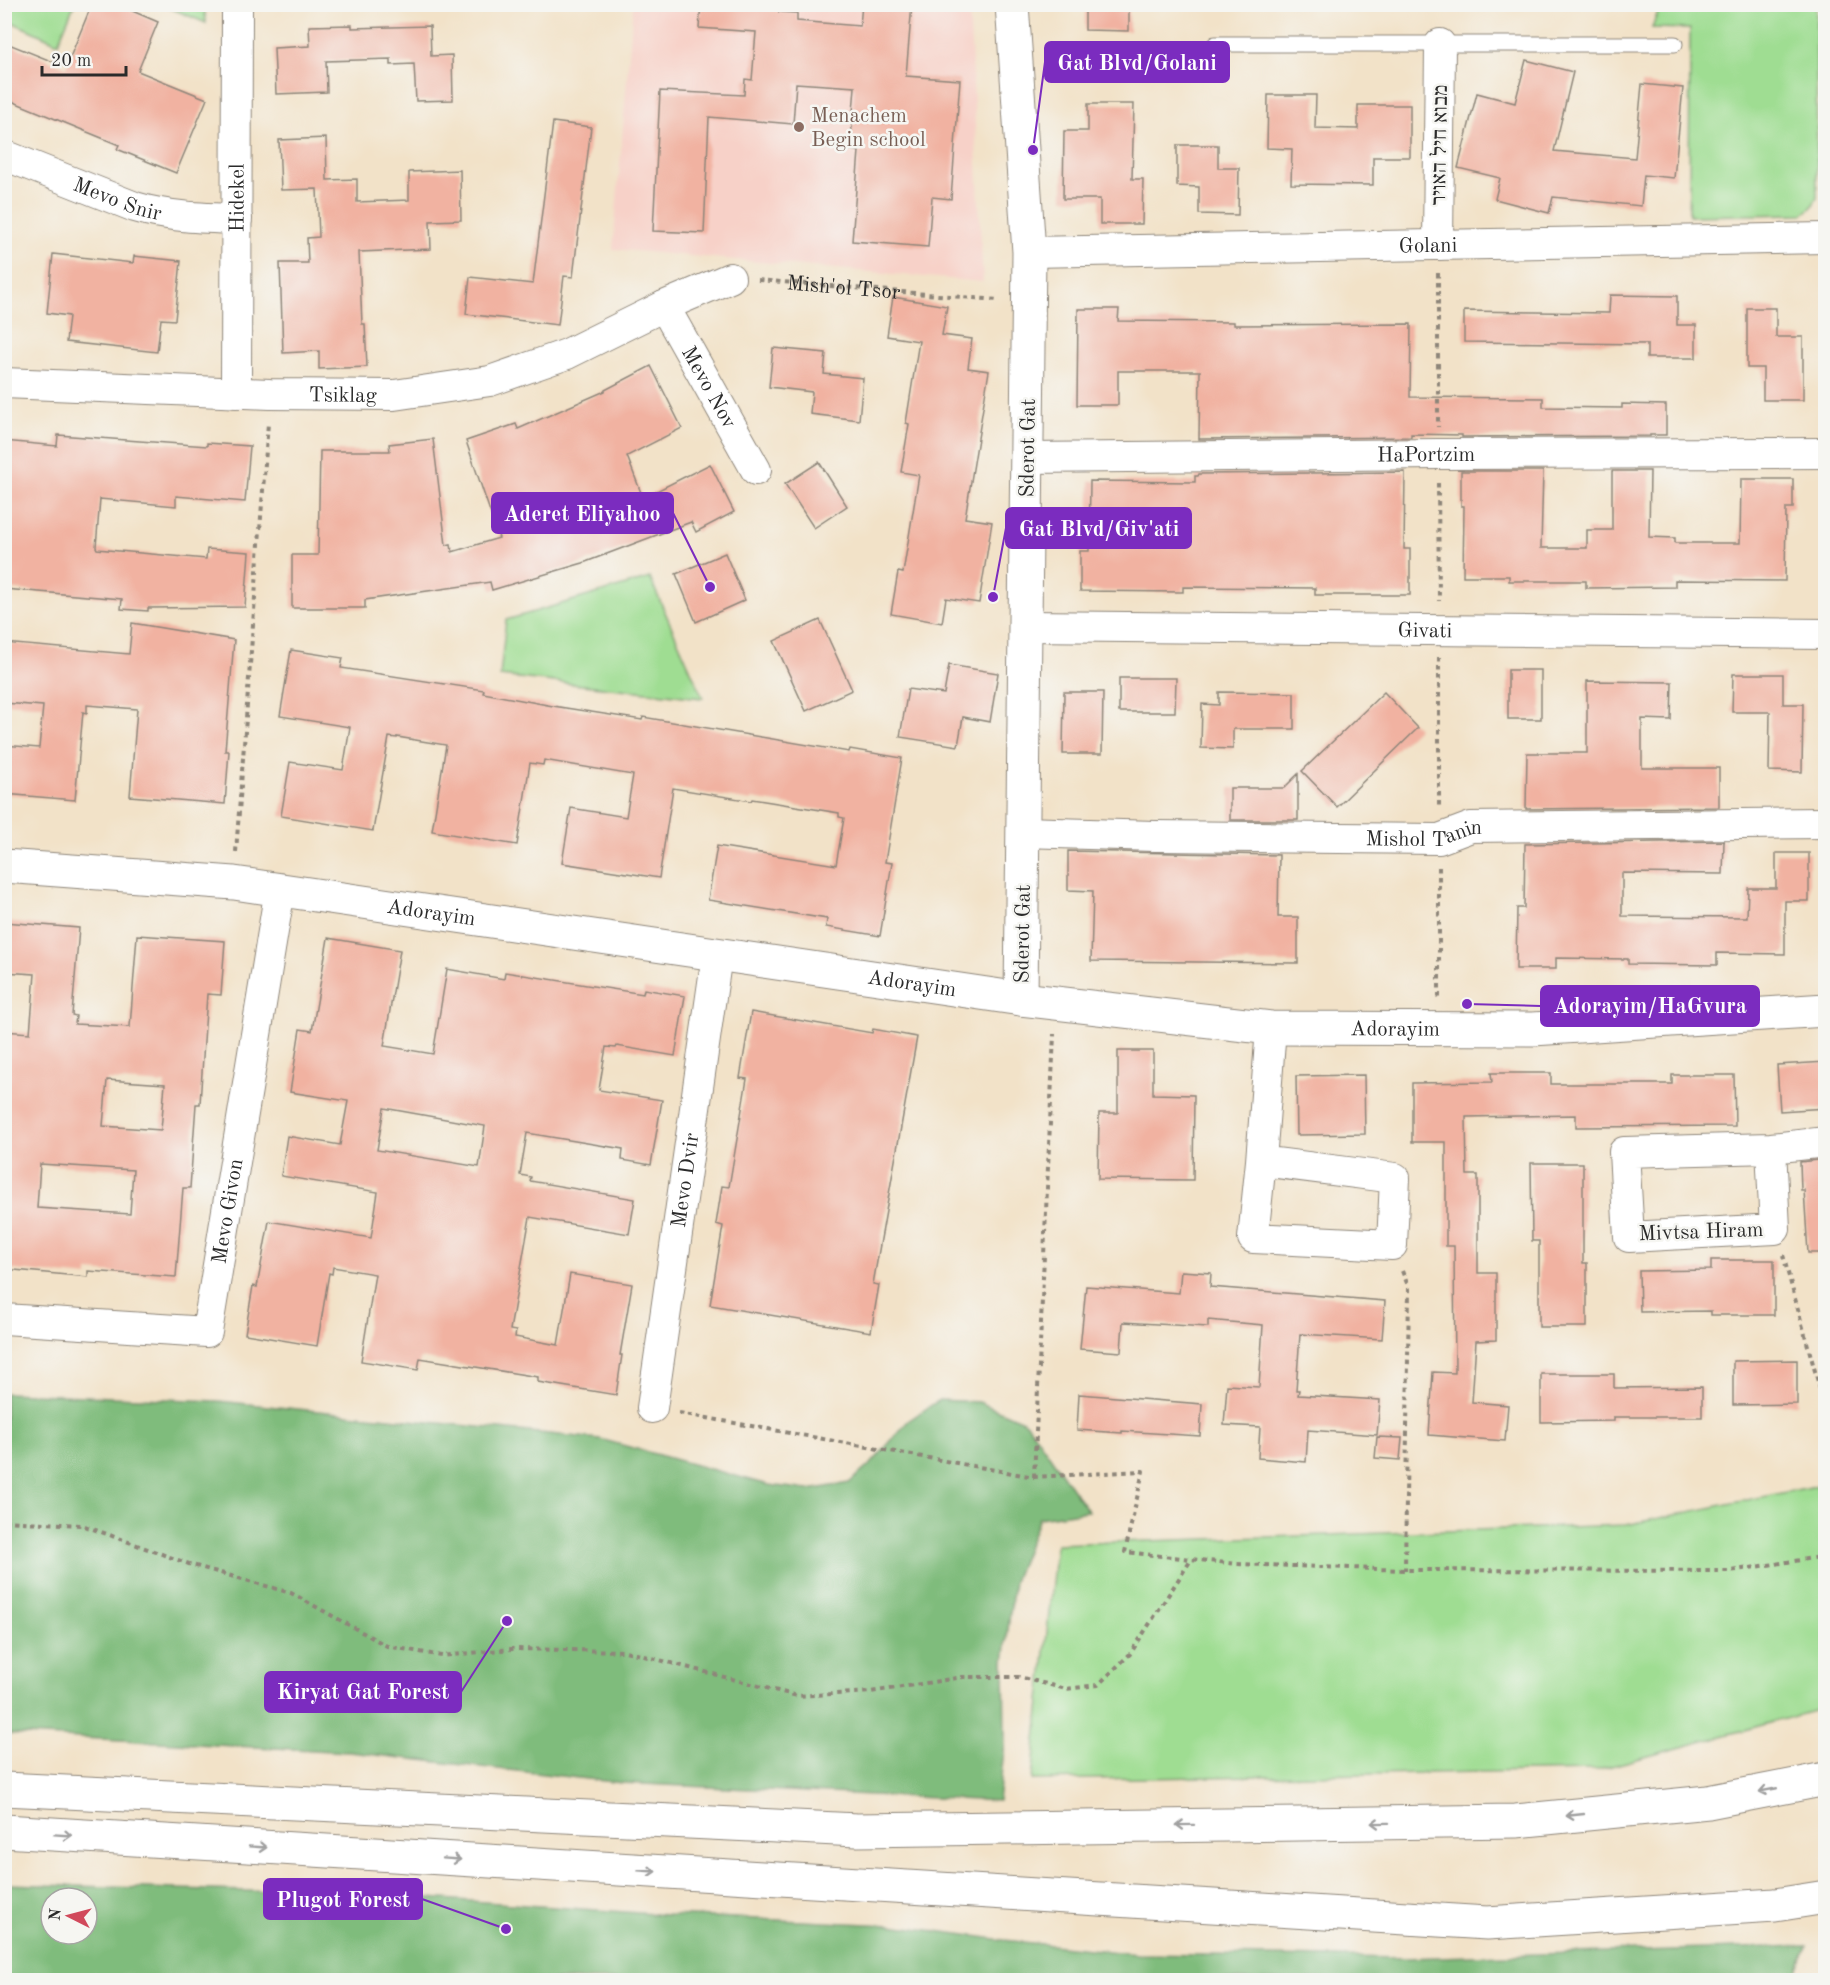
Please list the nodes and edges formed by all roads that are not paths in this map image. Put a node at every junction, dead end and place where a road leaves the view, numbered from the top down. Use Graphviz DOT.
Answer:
graph roads {
  1 [pos="237,4"];
  2 [pos="1012,4"];
  3 [pos="1215,44"];
  4 [pos="1440,44"];
  5 [pos="1675,44"];
  6 [pos="4,155"];
  7 [pos="237,219"];
  8 [pos="1826,238"];
  9 [pos="1438,245"];
  10 [pos="1029,252"];
  11 [pos="730,278"];
  12 [pos="664,306"];
  13 [pos="4,383"];
  14 [pos="236,393"];
  15 [pos="1826,453"];
  16 [pos="1027,458"];
  17 [pos="756,470"];
  18 [pos="1025,626"];
  19 [pos="1826,634"];
  20 [pos="1826,823"];
  21 [pos="1023,832"];
  22 [pos="4,866"];
  23 [pos="280,889"];
  24 [pos="717,955"];
  25 [pos="1021,999"];
  26 [pos="1826,1010"];
  27 [pos="1271,1028"];
  28 [pos="1826,1142"];
  29 [pos="1771,1148"];
  30 [pos="1261,1161"];
  31 [pos="4,1320"];
  32 [pos="652,1408"];
  33 [pos="1826,1779"];
  34 [pos="4,1789"];
  35 [pos="4,1831"];
  36 [pos="1826,1897"];
  1 -- 7 [label="street, Hidekel"];
  2 -- 10 [label="main road, Sderot Gat"];
  3 -- 4 [label="lane"];
  4 -- 5 [label="lane"];
  4 -- 9 [label="street, מבוא חיל האויר"];
  6 -- 7 [label="street, Mevo Snir"];
  7 -- 14 [label="street, Hidekel"];
  8 -- 9 [label="street, Golani"];
  9 -- 10 [label="street, Golani"];
  10 -- 16 [label="main road, Sderot Gat"];
  11 -- 12 [label="street"];
  12 -- 14 [label="street, Tsiklag"];
  12 -- 17 [label="street, Mevo Nov"];
  13 -- 14 [label="street, Tsiklag"];
  15 -- 16 [label="street, HaPortzim"];
  16 -- 18 [label="main road, Sderot Gat"];
  18 -- 19 [label="street, Givati"];
  18 -- 21 [label="main road, Sderot Gat"];
  20 -- 21 [label="street, Mishol Tanin"];
  21 -- 25 [label="main road, Sderot Gat"];
  22 -- 23 [label="main road, Adorayim"];
  23 -- 24 [label="main road, Adorayim"];
  23 -- 31 [label="street, Mevo Givon"];
  24 -- 25 [label="main road, Adorayim"];
  24 -- 32 [label="street, Mevo Dvir"];
  25 -- 27 [label="main road, Adorayim"];
  26 -- 27 [label="main road, Adorayim"];
  27 -- 30 [label="street"];
  28 -- 29 [label="street, Mivtsa Hiram"];
  29 -- 29 [label="street, Mivtsa Hiram"];
  30 -- 30 [label="street"];
  33 -- 34 [label="main road, one-way"];
  35 -- 36 [label="main road, one-way"];
}
